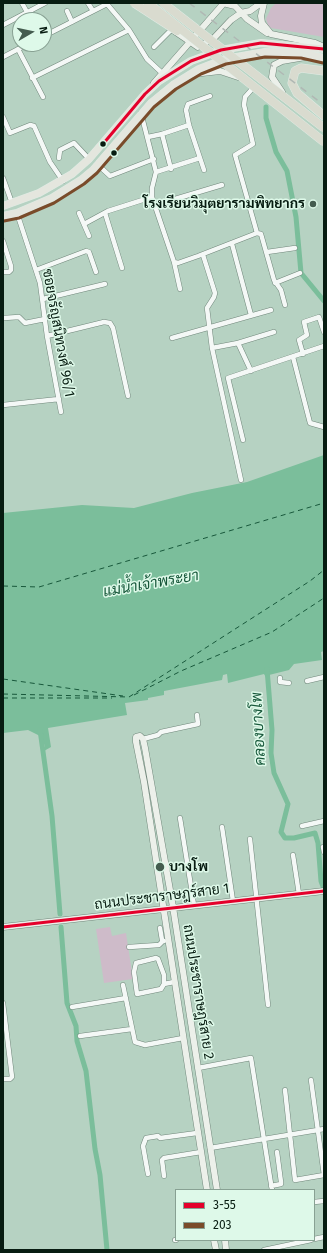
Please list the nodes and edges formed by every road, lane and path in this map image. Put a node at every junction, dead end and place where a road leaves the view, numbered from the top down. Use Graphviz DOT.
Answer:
graph roads {
  1 [pos="22,3"];
  2 [pos="45,3"];
  3 [pos="88,3"];
  4 [pos="107,3"];
  5 [pos="134,3"];
  6 [pos="138,3"];
  7 [pos="148,3"];
  8 [pos="160,3"];
  9 [pos="163,3"];
  10 [pos="168,3"];
  11 [pos="224,3"];
  12 [pos="264,3"];
  13 [pos="258,4"];
  14 [pos="67,10"];
  15 [pos="93,11"];
  16 [pos="27,12"];
  17 [pos="241,12"];
  18 [pos="152,14"];
  19 [pos="12,20"];
  20 [pos="72,22"];
  21 [pos="3,25"];
  22 [pos="205,25"];
  23 [pos="172,29"];
  24 [pos="129,30"];
  25 [pos="52,32"];
  26 [pos="271,34"];
  27 [pos="187,38"];
  28 [pos="154,47"];
  29 [pos="324,48"];
  30 [pos="183,50"];
  31 [pos="12,52"];
  32 [pos="19,52"];
  33 [pos="3,57"];
  34 [pos="321,57"];
  35 [pos="324,71"];
  36 [pos="162,73"];
  37 [pos="187,75"];
  38 [pos="32,78"];
  39 [pos="253,88"];
  40 [pos="145,94"];
  41 [pos="210,96"];
  42 [pos="43,97"];
  43 [pos="293,102"];
  44 [pos="279,109"];
  45 [pos="141,113"];
  46 [pos="324,116"];
  47 [pos="3,117"];
  48 [pos="189,125"];
  49 [pos="324,127"];
  50 [pos="162,134"];
  51 [pos="148,137"];
  52 [pos="324,143"];
  53 [pos="59,158"];
  54 [pos="200,158"];
  55 [pos="89,159"];
  56 [pos="154,159"];
  57 [pos="97,164"];
  58 [pos="171,169"];
  59 [pos="204,170"];
  60 [pos="156,172"];
  61 [pos="3,178"];
  62 [pos="63,181"];
  63 [pos="222,185"];
  64 [pos="152,198"];
  65 [pos="12,203"];
  66 [pos="155,205"];
  67 [pos="3,206"];
  68 [pos="17,213"];
  69 [pos="79,213"];
  70 [pos="105,213"];
  71 [pos="3,216"];
  72 [pos="84,224"];
  73 [pos="257,233"];
  74 [pos="89,236"];
  75 [pos="3,241"];
  76 [pos="232,244"];
  77 [pos="4,246"];
  78 [pos="295,248"];
  79 [pos="267,252"];
  80 [pos="203,255"];
  81 [pos="3,258"];
  82 [pos="9,258"];
  83 [pos="174,262"];
  84 [pos="122,268"];
  85 [pos="36,270"];
  86 [pos="3,272"];
  87 [pos="96,272"];
  88 [pos="300,273"];
  89 [pos="276,283"];
  90 [pos="105,284"];
  91 [pos="180,289"];
  92 [pos="42,300"];
  93 [pos="285,305"];
  94 [pos="270,310"];
  95 [pos="251,314"];
  96 [pos="4,318"];
  97 [pos="45,319"];
  98 [pos="208,327"];
  99 [pos="274,332"];
  100 [pos="324,332"];
  101 [pos="47,336"];
  102 [pos="172,338"];
  103 [pos="238,343"];
  104 [pos="324,346"];
  105 [pos="212,348"];
  106 [pos="303,354"];
  107 [pos="293,357"];
  108 [pos="251,371"];
  109 [pos="128,396"];
  110 [pos="59,399"];
  111 [pos="3,404"];
  112 [pos="61,412"];
  113 [pos="324,427"];
  114 [pos="243,440"];
  115 [pos="241,480"];
  116 [pos="324,677"];
  117 [pos="280,678"];
  118 [pos="307,681"];
  119 [pos="289,683"];
  120 [pos="197,715"];
  121 [pos="143,739"];
  122 [pos="180,818"];
  123 [pos="324,821"];
  124 [pos="302,826"];
  125 [pos="222,827"];
  126 [pos="250,839"];
  127 [pos="293,856"];
  128 [pos="323,891"];
  129 [pos="299,894"];
  130 [pos="256,898"];
  131 [pos="233,901"];
  132 [pos="194,905"];
  133 [pos="173,907"];
  134 [pos="163,908"];
  135 [pos="3,927"];
  136 [pos="160,928"];
  137 [pos="165,941"];
  138 [pos="130,947"];
  139 [pos="174,982"];
  140 [pos="164,984"];
  141 [pos="123,985"];
  142 [pos="126,998"];
  143 [pos="3,1002"];
  144 [pos="268,1005"];
  145 [pos="72,1007"];
  146 [pos="132,1029"];
  147 [pos="80,1036"];
  148 [pos="183,1038"];
  149 [pos="198,1068"];
  150 [pos="187,1070"];
  151 [pos="3,1079"];
  152 [pos="311,1080"];
  153 [pos="285,1090"];
  154 [pos="324,1129"];
  155 [pos="318,1130"];
  156 [pos="197,1133"];
  157 [pos="290,1135"];
  158 [pos="262,1139"];
  159 [pos="210,1148"];
  160 [pos="201,1152"];
  161 [pos="277,1152"];
  162 [pos="148,1174"];
  163 [pos="164,1176"];
  164 [pos="271,1188"];
  165 [pos="206,1189"];
  166 [pos="217,1189"];
  167 [pos="307,1241"];
  168 [pos="294,1244"];
  169 [pos="264,1250"];
  170 [pos="296,1250"];
  1 -- 16 [label="street"];
  2 -- 16 [label="street"];
  3 -- 15 [label="street"];
  4 -- 15 [label="street"];
  4 -- 24 [label="street"];
  5 -- 27 [label="highway, bridge"];
  6 -- 18 [label="main road"];
  7 -- 27 [label="highway, bridge"];
  8 -- 18 [label="main road"];
  9 -- 49 [label="highway, bridge"];
  10 -- 22 [label="main road"];
  11 -- 17 [label="main road"];
  11 -- 22 [label="main road"];
  12 -- 26 [label="main road"];
  13 -- 17 [label="main road"];
  14 -- 20 [label="street"];
  15 -- 20 [label="street"];
  17 -- 26 [label="main road"];
  17 -- 27 [label="main road"];
  18 -- 23 [label="main road"];
  19 -- 21 [label="street"];
  20 -- 25 [label="street"];
  22 -- 27 [label="main road"];
  23 -- 27 [label="main road"];
  23 -- 28 [label="street"];
  24 -- 36 [label="street"];
  24 -- 38 [label="street"];
  26 -- 29 [label="main road"];
  27 -- 30 [label="main road"];
  27 -- 30 [label="main road"];
  27 -- 52 [label="highway, bridge"];
  29 -- 40 [label="main road"];
  30 -- 36 [label="main road"];
  31 -- 33 [label="street"];
  32 -- 38 [label="street"];
  34 -- 37 [label="main road"];
  34 -- 43 [label="main road"];
  35 -- 46 [label="highway"];
  36 -- 40 [label="main road"];
  37 -- 39 [label="main road"];
  37 -- 45 [label="main road"];
  38 -- 42 [label="street"];
  39 -- 44 [label="main road"];
  39 -- 73 [label="street"];
  40 -- 55 [label="main road"];
  41 -- 48 [label="street"];
  43 -- 44 [label="main road"];
  43 -- 49 [label="main road"];
  44 -- 52 [label="main road"];
  45 -- 51 [label="street"];
  45 -- 57 [label="main road"];
  47 -- 62 [label="street"];
  48 -- 50 [label="street"];
  48 -- 54 [label="street"];
  50 -- 51 [label="street"];
  50 -- 58 [label="street"];
  51 -- 56 [label="street"];
  53 -- 55 [label="street"];
  54 -- 58 [label="street"];
  54 -- 59 [label="street"];
  55 -- 62 [label="main road"];
  56 -- 57 [label="street"];
  56 -- 60 [label="street"];
  57 -- 68 [label="main road"];
  58 -- 60 [label="street"];
  60 -- 64 [label="street"];
  61 -- 65 [label="street"];
  62 -- 65 [label="main road"];
  63 -- 66 [label="street"];
  64 -- 66 [label="street"];
  64 -- 70 [label="street"];
  65 -- 67 [label="main road"];
  66 -- 83 [label="street"];
  68 -- 71 [label="main road"];
  68 -- 85 [label="street, ซอยจรัญสนิทวงศ์ 96/1"];
  69 -- 72 [label="street"];
  70 -- 72 [label="street"];
  70 -- 84 [label="street"];
  72 -- 74 [label="street"];
  73 -- 76 [label="street"];
  73 -- 79 [label="street"];
  75 -- 77 [label="street"];
  76 -- 80 [label="street"];
  76 -- 95 [label="street"];
  77 -- 82 [label="street"];
  78 -- 79 [label="street"];
  79 -- 89 [label="street"];
  80 -- 83 [label="street"];
  80 -- 98 [label="street"];
  81 -- 82 [label="street"];
  82 -- 86 [label="street"];
  83 -- 91 [label="street"];
  85 -- 87 [label="street"];
  85 -- 92 [label="street, ซอยจรัญสนิทวงศ์ 96/1"];
  88 -- 89 [label="street"];
  89 -- 93 [label="street"];
  90 -- 92 [label="street"];
  92 -- 97 [label="street, ซอยจรัญสนิทวงศ์ 96/1"];
  94 -- 95 [label="street"];
  95 -- 98 [label="street"];
  96 -- 97 [label="street"];
  97 -- 101 [label="street, ซอยจรัญสนิทวงศ์ 96/1"];
  98 -- 102 [label="street"];
  98 -- 105 [label="street"];
  99 -- 103 [label="street"];
  100 -- 106 [label="street"];
  101 -- 109 [label="street"];
  101 -- 110 [label="street, ซอยจรัญสนิทวงศ์ 96/1"];
  103 -- 105 [label="street"];
  103 -- 108 [label="street"];
  104 -- 106 [label="street"];
  105 -- 115 [label="street"];
  106 -- 107 [label="street"];
  107 -- 108 [label="street"];
  107 -- 113 [label="street"];
  108 -- 114 [label="street"];
  110 -- 111 [label="street"];
  110 -- 112 [label="street, ซอยจรัญสนิทวงศ์ 96/1"];
  116 -- 118 [label="street"];
  117 -- 119 [label="street"];
  120 -- 121 [label="street"];
  121 -- 133 [label="main road, ถนนประชาราษฎร์สาย 2"];
  121 -- 134 [label="main road, ถนนประชาราษฎร์สาย 2"];
  122 -- 132 [label="street"];
  123 -- 124 [label="street"];
  125 -- 131 [label="street"];
  126 -- 130 [label="street"];
  127 -- 129 [label="street"];
  128 -- 129 [label="main road, ถนนประชาราษฎร์สาย 1"];
  129 -- 130 [label="main road, ถนนประชาราษฎร์สาย 1"];
  130 -- 131 [label="main road, ถนนประชาราษฎร์สาย 1"];
  130 -- 144 [label="street"];
  131 -- 132 [label="main road, ถนนประชาราษฎร์สาย 1"];
  132 -- 133 [label="main road, ถนนประชาราษฎร์สาย 1"];
  133 -- 134 [label="main road, ถนนประชาราษฎร์สาย 1"];
  133 -- 149 [label="main road, ถนนประชาราษฎร์สาย 2"];
  134 -- 135 [label="main road, ถนนประชาราษฎร์สาย 1"];
  134 -- 137 [label="main road, ถนนประชาราษฎร์สาย 2"];
  136 -- 137 [label="street"];
  137 -- 138 [label="street"];
  137 -- 139 [label="main road, ถนนประชาราษฎร์สาย 2"];
  139 -- 140 [label="street"];
  139 -- 148 [label="main road, ถนนประชาราษฎร์สาย 2"];
  140 -- 140 [label="street"];
  141 -- 142 [label="street"];
  142 -- 145 [label="street"];
  142 -- 146 [label="street"];
  143 -- 151 [label="street"];
  146 -- 147 [label="street"];
  146 -- 148 [label="street"];
  148 -- 150 [label="main road, ถนนประชาราษฎร์สาย 2"];
  149 -- 150 [label="main road"];
  149 -- 158 [label="street"];
  149 -- 159 [label="main road, ถนนประชาราษฎร์สาย 2"];
  150 -- 156 [label="main road, ถนนประชาราษฎร์สาย 2"];
  152 -- 155 [label="street"];
  153 -- 157 [label="street"];
  154 -- 155 [label="street"];
  155 -- 157 [label="street"];
  155 -- 157 [label="street"];
  156 -- 160 [label="main road, ถนนประชาราษฎร์สาย 2"];
  156 -- 162 [label="street"];
  157 -- 158 [label="street"];
  158 -- 159 [label="street"];
  158 -- 164 [label="street"];
  159 -- 166 [label="main road, ถนนประชาราษฎร์สาย 2"];
  160 -- 163 [label="street"];
  160 -- 165 [label="main road, ถนนประชาราษฎร์สาย 2"];
  161 -- 164 [label="street"];
  167 -- 168 [label="street"];
  168 -- 169 [label="street"];
  168 -- 170 [label="street"];
}
